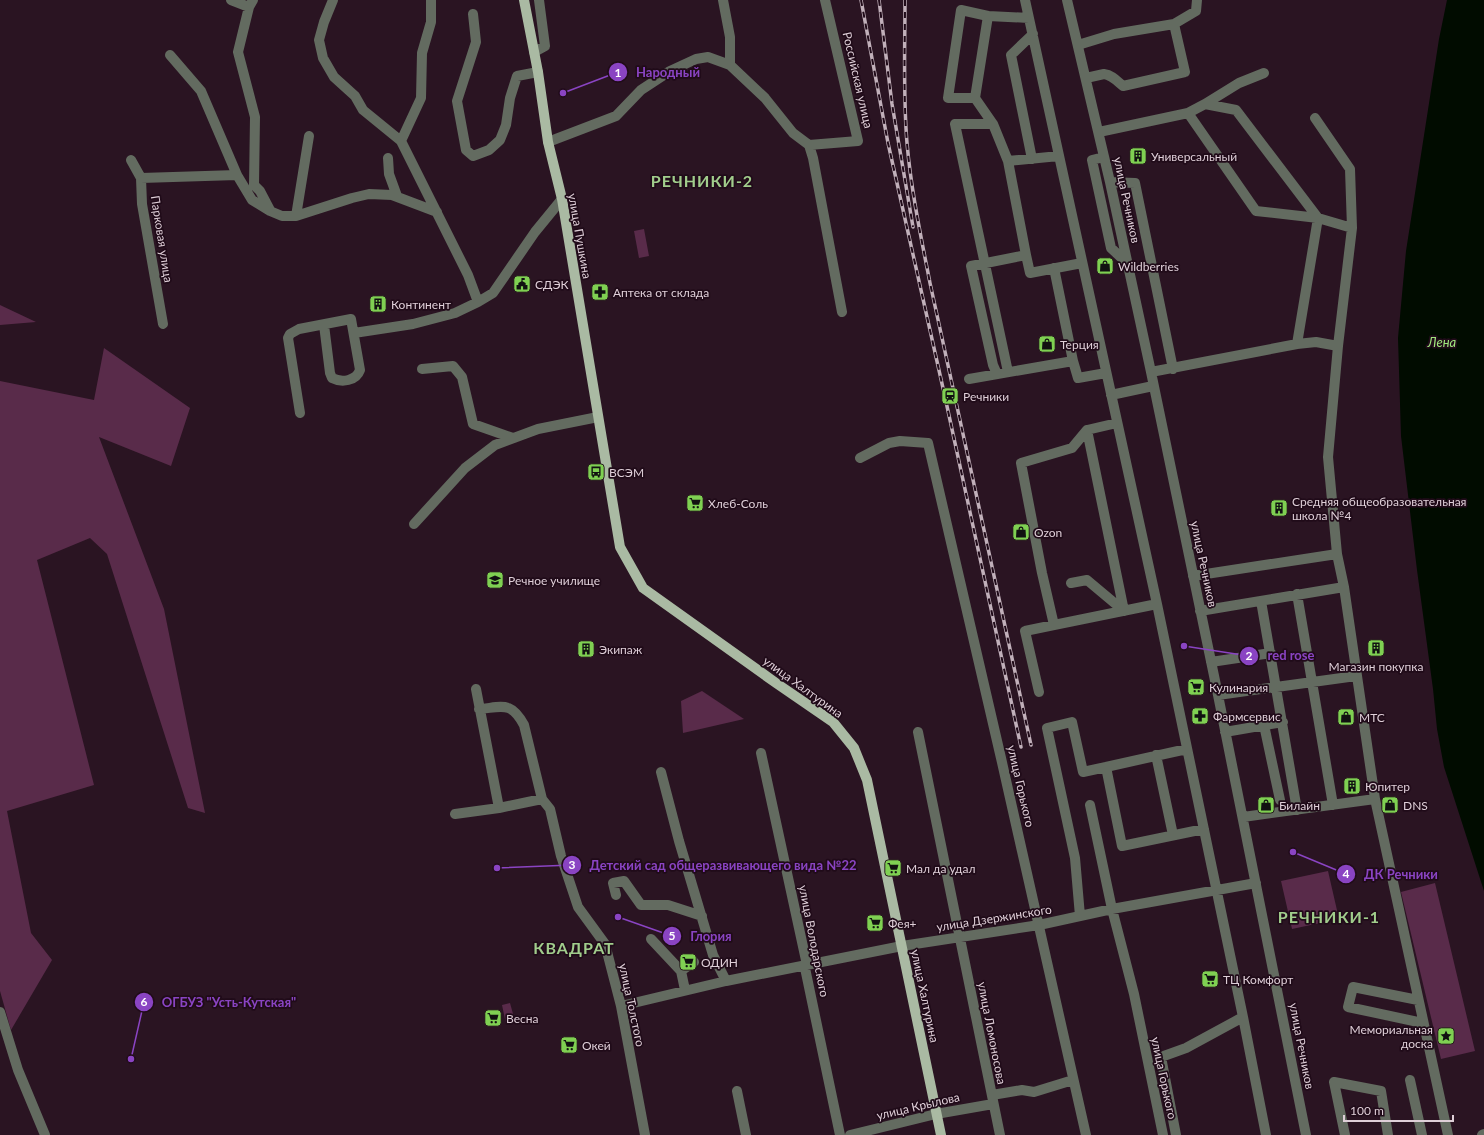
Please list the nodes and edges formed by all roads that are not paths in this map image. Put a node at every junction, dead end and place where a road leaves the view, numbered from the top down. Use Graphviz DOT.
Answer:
graph roads {
  1 [pos="231,0"];
  2 [pos="333,0"];
  3 [pos="431,0"];
  4 [pos="524,0"];
  5 [pos="539,0"];
  6 [pos="723,0"];
  7 [pos="825,0"];
  8 [pos="1025,0"];
  9 [pos="1067,0"];
  10 [pos="1197,0"];
  11 [pos="251,3"];
  12 [pos="473,14"];
  13 [pos="988,16"];
  14 [pos="1029,18"];
  15 [pos="1174,24"];
  16 [pos="1033,34"];
  17 [pos="1078,45"];
  18 [pos="534,52"];
  19 [pos="170,55"];
  20 [pos="730,65"];
  21 [pos="538,72"];
  22 [pos="1264,73"];
  23 [pos="1086,78"];
  24 [pos="975,98"];
  25 [pos="1205,104"];
  26 [pos="1188,113"];
  27 [pos="1315,118"];
  28 [pos="993,124"];
  29 [pos="1099,132"];
  30 [pos="309,136"];
  31 [pos="401,142"];
  32 [pos="548,142"];
  33 [pos="809,145"];
  34 [pos="1059,156"];
  35 [pos="1104,157"];
  36 [pos="388,158"];
  37 [pos="1032,159"];
  38 [pos="132,160"];
  39 [pos="1008,161"];
  40 [pos="237,175"];
  41 [pos="141,178"];
  42 [pos="1110,182"];
  43 [pos="397,196"];
  44 [pos="562,199"];
  45 [pos="270,211"];
  46 [pos="437,212"];
  47 [pos="296,216"];
  48 [pos="1318,218"];
  49 [pos="1352,228"];
  50 [pos="1026,255"];
  51 [pos="985,263"];
  52 [pos="1082,263"];
  53 [pos="1127,263"];
  54 [pos="1054,268"];
  55 [pos="478,302"];
  56 [pos="842,312"];
  57 [pos="163,324"];
  58 [pos="324,325"];
  59 [pos="354,333"];
  60 [pos="1297,344"];
  61 [pos="1338,346"];
  62 [pos="1074,361"];
  63 [pos="422,368"];
  64 [pos="1173,369"];
  65 [pos="1008,372"];
  66 [pos="1150,372"];
  67 [pos="1106,373"];
  68 [pos="997,374"];
  69 [pos="969,379"];
  70 [pos="1153,386"];
  71 [pos="1111,395"];
  72 [pos="300,413"];
  73 [pos="598,417"];
  74 [pos="1117,423"];
  75 [pos="1087,430"];
  76 [pos="513,438"];
  77 [pos="860,458"];
  78 [pos="414,524"];
  79 [pos="620,547"];
  80 [pos="1337,554"];
  81 [pos="1193,576"];
  82 [pos="1071,583"];
  83 [pos="1344,587"];
  84 [pos="1297,594"];
  85 [pos="1261,601"];
  86 [pos="1157,604"];
  87 [pos="1124,611"];
  88 [pos="1200,611"];
  89 [pos="1054,624"];
  90 [pos="1271,653"];
  91 [pos="1211,662"];
  92 [pos="1356,676"];
  93 [pos="1312,682"];
  94 [pos="1277,687"];
  95 [pos="476,689"];
  96 [pos="1039,692"];
  97 [pos="1218,696"];
  98 [pos="479,708"];
  99 [pos="1283,722"];
  100 [pos="1264,725"];
  101 [pos="918,732"];
  102 [pos="1225,732"];
  103 [pos="1187,749"];
  104 [pos="761,753"];
  105 [pos="1156,755"];
  106 [pos="1106,767"];
  107 [pos="661,772"];
  108 [pos="542,799"];
  109 [pos="1375,799"];
  110 [pos="1280,800"];
  111 [pos="1090,804"];
  112 [pos="1333,805"];
  113 [pos="499,808"];
  114 [pos="1297,810"];
  115 [pos="454,814"];
  116 [pos="1243,817"];
  117 [pos="1204,829"];
  118 [pos="1173,835"];
  119 [pos="1256,883"];
  120 [pos="1217,891"];
  121 [pos="616,895"];
  122 [pos="1112,909"];
  123 [pos="702,916"];
  124 [pos="1080,916"];
  125 [pos="1039,925"];
  126 [pos="960,936"];
  127 [pos="651,938"];
  128 [pos="902,946"];
  129 [pos="694,962"];
  130 [pos="807,965"];
  131 [pos="681,971"];
  132 [pos="726,981"];
  133 [pos="685,990"];
  134 [pos="1418,1000"];
  135 [pos="621,1006"];
  136 [pos="0,1012"];
  137 [pos="1243,1017"];
  138 [pos="1423,1023"];
  139 [pos="1073,1080"];
  140 [pos="1410,1080"];
  141 [pos="737,1091"];
  142 [pos="992,1099"];
  143 [pos="936,1114"];
  144 [pos="45,1135"];
  145 [pos="645,1135"];
  146 [pos="746,1135"];
  147 [pos="840,1135"];
  148 [pos="850,1135"];
  149 [pos="941,1135"];
  150 [pos="1000,1135"];
  151 [pos="1086,1135"];
  152 [pos="1163,1135"];
  153 [pos="1176,1135"];
  154 [pos="1266,1135"];
  155 [pos="1306,1135"];
  156 [pos="1345,1135"];
  157 [pos="1388,1135"];
  158 [pos="1422,1135"];
  159 [pos="1448,1135"];
  1 -- 11 [label="street"];
  2 -- 31 [label="street"];
  3 -- 31 [label="street"];
  4 -- 18 [label="main road, улица Пушкина"];
  5 -- 18 [label="street"];
  6 -- 20 [label="street"];
  7 -- 33 [label="street, Российская улица"];
  8 -- 14 [label="street"];
  9 -- 17 [label="street, улица Речников"];
  10 -- 15 [label="street"];
  11 -- 45 [label="street"];
  12 -- 21 [label="street"];
  13 -- 14 [label="street"];
  13 -- 24 [label="street"];
  13 -- 24 [label="street"];
  14 -- 16 [label="street"];
  15 -- 17 [label="street"];
  15 -- 23 [label="street"];
  16 -- 34 [label="street"];
  16 -- 37 [label="street"];
  17 -- 23 [label="street, улица Речников"];
  18 -- 21 [label="main road, улица Пушкина"];
  19 -- 40 [label="street"];
  20 -- 32 [label="street"];
  20 -- 33 [label="street"];
  21 -- 32 [label="main road, улица Пушкина"];
  22 -- 25 [label="street"];
  23 -- 29 [label="street, улица Речников"];
  24 -- 28 [label="street"];
  25 -- 26 [label="street"];
  25 -- 48 [label="street"];
  26 -- 29 [label="street"];
  26 -- 48 [label="street"];
  27 -- 49 [label="street"];
  28 -- 39 [label="street"];
  28 -- 51 [label="street"];
  29 -- 35 [label="street, улица Речников"];
  30 -- 47 [label="street"];
  31 -- 46 [label="street"];
  32 -- 44 [label="main road, улица Пушкина"];
  33 -- 56 [label="street"];
  34 -- 37 [label="street"];
  34 -- 52 [label="street"];
  35 -- 42 [label="street, улица Речников"];
  35 -- 53 [label="street"];
  36 -- 43 [label="street"];
  37 -- 39 [label="street"];
  38 -- 41 [label="street, Парковая улица"];
  39 -- 50 [label="street"];
  40 -- 41 [label="street"];
  40 -- 45 [label="street"];
  41 -- 57 [label="street, Парковая улица"];
  42 -- 53 [label="street, улица Речников"];
  42 -- 64 [label="street"];
  43 -- 46 [label="street"];
  43 -- 47 [label="street"];
  44 -- 55 [label="street"];
  44 -- 73 [label="main road, улица Пушкина"];
  45 -- 47 [label="street"];
  46 -- 55 [label="street"];
  48 -- 49 [label="street"];
  48 -- 60 [label="street"];
  49 -- 61 [label="street"];
  50 -- 51 [label="street"];
  50 -- 54 [label="street"];
  51 -- 65 [label="street"];
  51 -- 68 [label="street"];
  52 -- 54 [label="street"];
  52 -- 67 [label="street"];
  53 -- 66 [label="street, улица Речников"];
  54 -- 62 [label="street"];
  55 -- 59 [label="street"];
  58 -- 59 [label="street"];
  58 -- 59 [label="street"];
  58 -- 72 [label="street"];
  60 -- 61 [label="street"];
  60 -- 64 [label="street"];
  61 -- 80 [label="street"];
  62 -- 65 [label="street"];
  62 -- 67 [label="street"];
  63 -- 76 [label="street"];
  64 -- 66 [label="street"];
  65 -- 68 [label="street"];
  66 -- 70 [label="street, улица Речников"];
  67 -- 71 [label="street"];
  68 -- 69 [label="street"];
  70 -- 71 [label="street"];
  70 -- 81 [label="street, улица Речников"];
  71 -- 74 [label="street"];
  73 -- 76 [label="street"];
  73 -- 79 [label="main road, улица Пушкина"];
  74 -- 75 [label="street"];
  74 -- 86 [label="street"];
  75 -- 87 [label="street"];
  75 -- 89 [label="street"];
  76 -- 78 [label="street"];
  77 -- 125 [label="street, улица Горького"];
  79 -- 128 [label="main road, улица Халтурина"];
  80 -- 81 [label="street"];
  80 -- 83 [label="street"];
  81 -- 88 [label="street, улица Речников"];
  82 -- 87 [label="street"];
  83 -- 84 [label="street"];
  83 -- 92 [label="street"];
  84 -- 85 [label="street"];
  84 -- 93 [label="street"];
  85 -- 88 [label="street"];
  85 -- 90 [label="street"];
  86 -- 87 [label="street"];
  86 -- 103 [label="street"];
  87 -- 89 [label="street"];
  88 -- 91 [label="street, улица Речников"];
  89 -- 96 [label="street"];
  90 -- 91 [label="street"];
  90 -- 94 [label="street"];
  91 -- 97 [label="street, улица Речников"];
  92 -- 93 [label="street"];
  92 -- 109 [label="street"];
  93 -- 94 [label="street"];
  93 -- 112 [label="street"];
  94 -- 97 [label="street"];
  94 -- 99 [label="street"];
  95 -- 98 [label="street"];
  97 -- 102 [label="street, улица Речников"];
  98 -- 108 [label="street, улица Толстого"];
  98 -- 113 [label="street"];
  99 -- 100 [label="street"];
  99 -- 114 [label="street"];
  100 -- 102 [label="street"];
  100 -- 110 [label="street"];
  101 -- 126 [label="street, улица Ломоносова"];
  102 -- 116 [label="street, улица Речников"];
  103 -- 105 [label="street"];
  103 -- 117 [label="street"];
  104 -- 130 [label="street, улица Володарского"];
  105 -- 106 [label="street"];
  105 -- 118 [label="street"];
  106 -- 118 [label="street"];
  106 -- 124 [label="street"];
  107 -- 123 [label="street"];
  108 -- 113 [label="street"];
  108 -- 135 [label="street, улица Толстого"];
  109 -- 112 [label="street"];
  109 -- 134 [label="street"];
  111 -- 122 [label="street, улица Горького"];
  112 -- 114 [label="street"];
  113 -- 115 [label="street"];
  114 -- 116 [label="street"];
  116 -- 119 [label="street, улица Речников"];
  117 -- 118 [label="street"];
  117 -- 120 [label="street"];
  119 -- 120 [label="street, улица Дзержинского"];
  119 -- 155 [label="street, улица Речников"];
  120 -- 122 [label="street, улица Дзержинского"];
  120 -- 137 [label="street"];
  121 -- 123 [label="street"];
  122 -- 124 [label="street, улица Дзержинского"];
  122 -- 152 [label="street, улица Горького"];
  123 -- 132 [label="street"];
  124 -- 125 [label="street, улица Дзержинского"];
  125 -- 126 [label="street, улица Дзержинского"];
  125 -- 139 [label="street, улица Горького"];
  126 -- 128 [label="street, улица Дзержинского"];
  126 -- 142 [label="street, улица Ломоносова"];
  127 -- 131 [label="street"];
  128 -- 130 [label="street, улица Дзержинского"];
  128 -- 143 [label="main road, улица Халтурина"];
  129 -- 131 [label="street"];
  130 -- 132 [label="street, улица Дзержинского"];
  130 -- 147 [label="street, улица Володарского"];
  131 -- 133 [label="street"];
  132 -- 133 [label="street, улица Дзержинского"];
  133 -- 135 [label="street, улица Дзержинского"];
  134 -- 138 [label="street"];
  134 -- 138 [label="street"];
  135 -- 145 [label="street, улица Толстого"];
  136 -- 144 [label="street"];
  137 -- 153 [label="street"];
  137 -- 154 [label="street"];
  138 -- 159 [label="street"];
  139 -- 142 [label="street, улица Крылова"];
  139 -- 151 [label="street, улица Горького"];
  140 -- 158 [label="street"];
  141 -- 146 [label="street"];
  142 -- 143 [label="street, улица Крылова"];
  142 -- 150 [label="street, улица Ломоносова"];
  143 -- 148 [label="street, улица Крылова"];
  143 -- 149 [label="main road, улица Халтурина"];
  156 -- 157 [label="street"];
}
